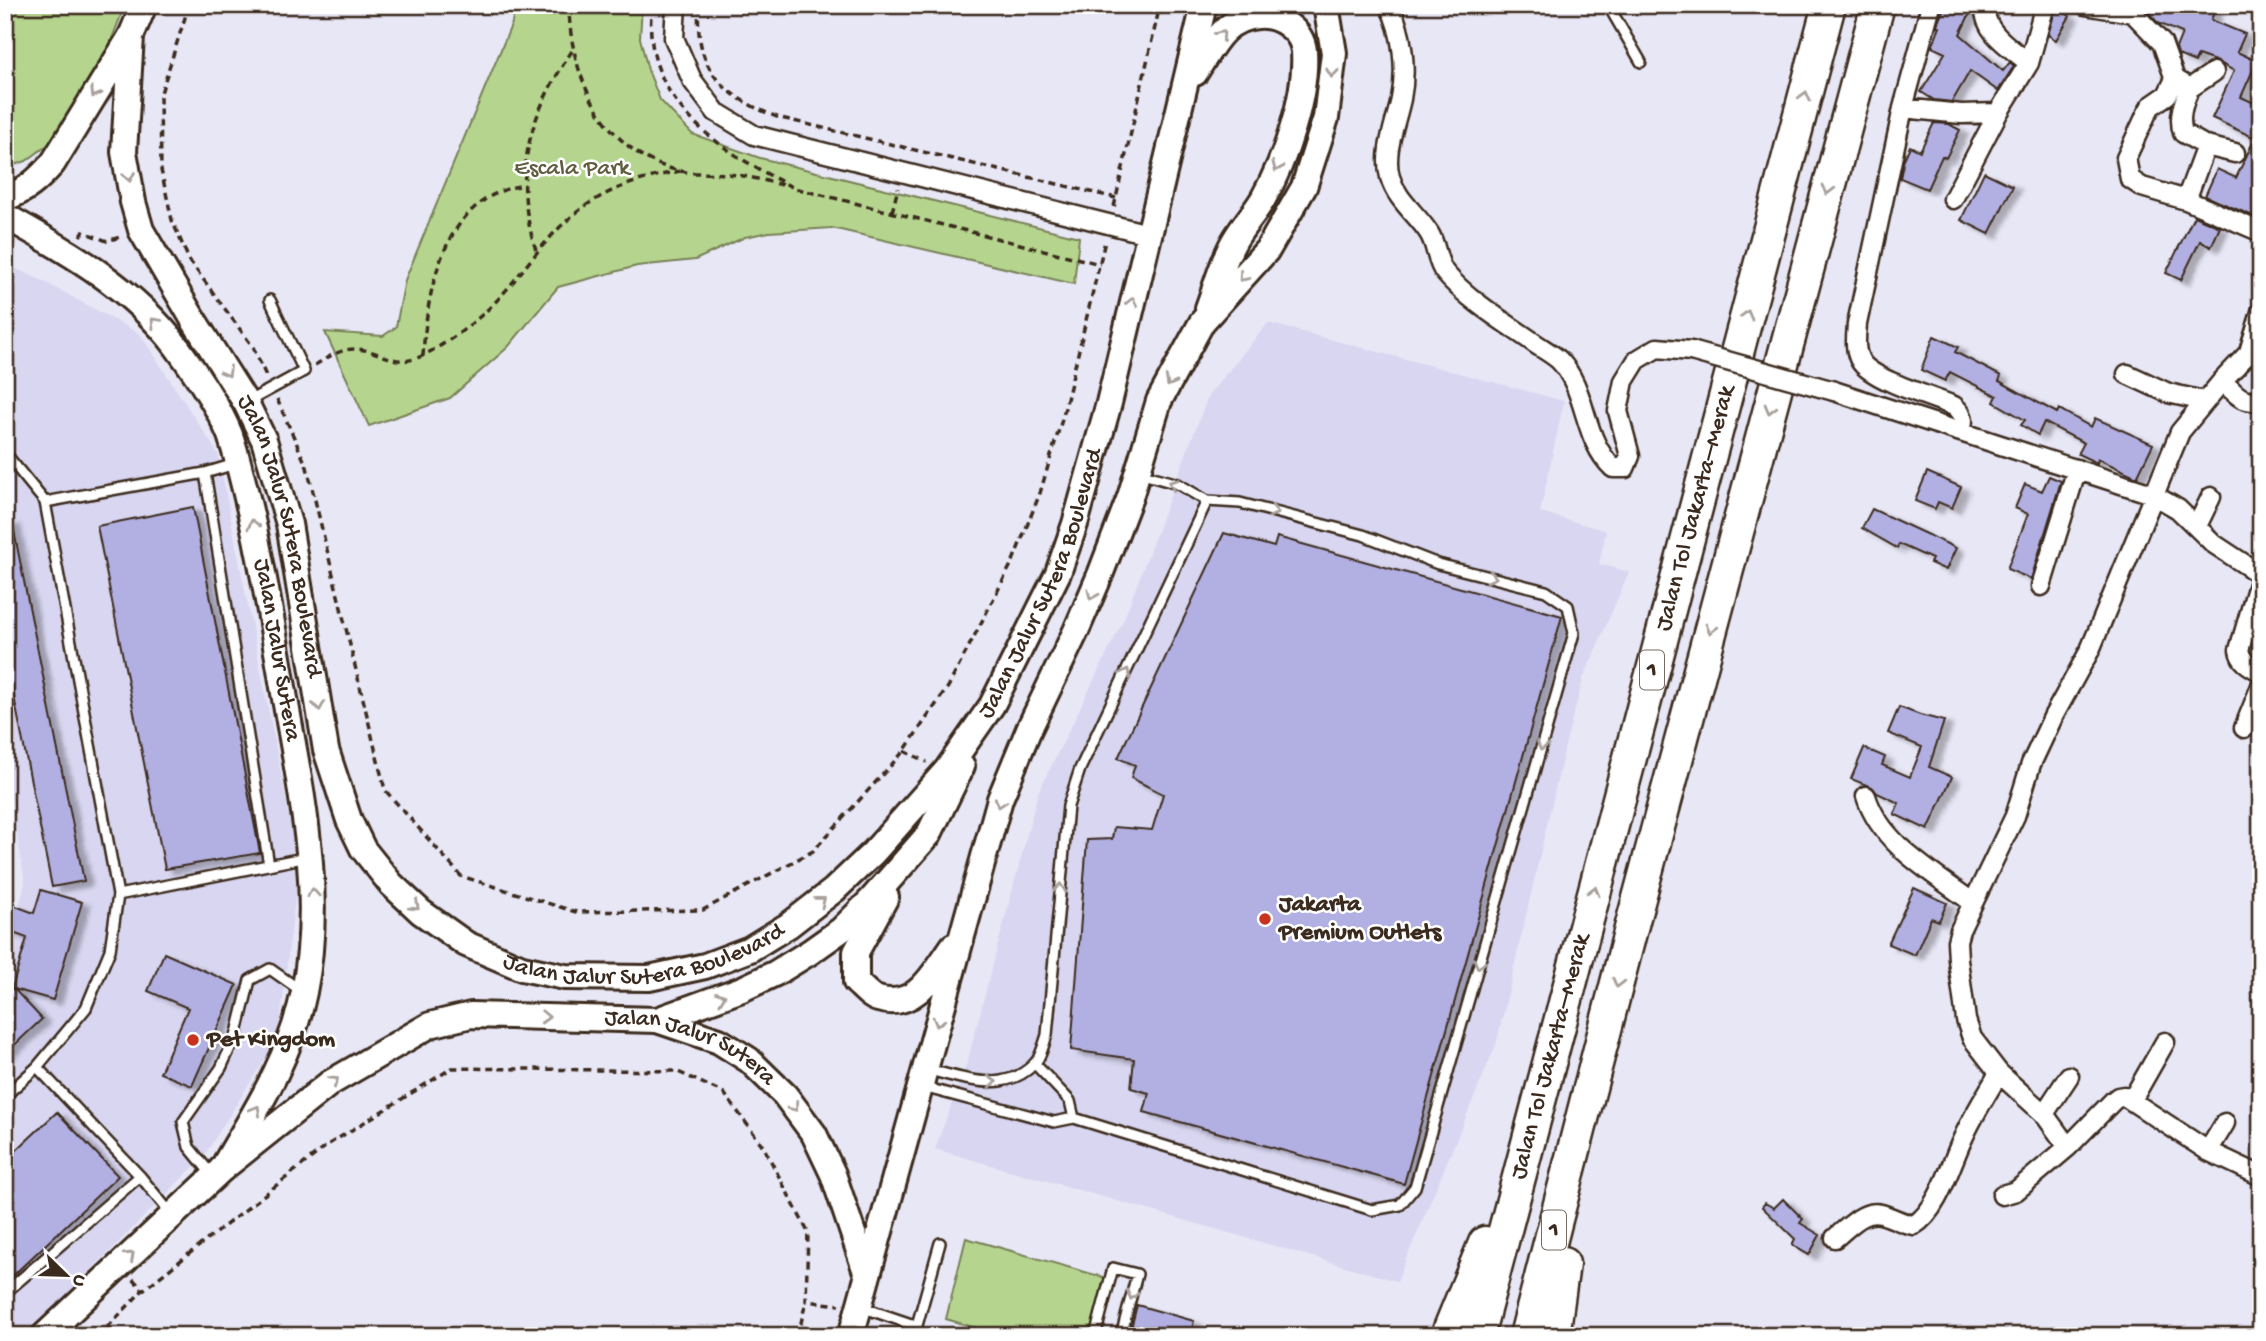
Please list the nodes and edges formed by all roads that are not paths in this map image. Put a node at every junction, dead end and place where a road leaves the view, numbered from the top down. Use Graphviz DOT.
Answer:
graph roads {
  1 [pos="144,5"];
  2 [pos="676,5"];
  3 [pos="1204,5"];
  4 [pos="1326,5"];
  5 [pos="1389,5"];
  6 [pos="1608,5"];
  7 [pos="1829,5"];
  8 [pos="1878,5"];
  9 [pos="1931,5"];
  10 [pos="1985,5"];
  11 [pos="2045,5"];
  12 [pos="2085,5"];
  13 [pos="2135,9"];
  14 [pos="131,36"];
  15 [pos="1641,62"];
  16 [pos="2029,64"];
  17 [pos="2214,72"];
  18 [pos="2183,84"];
  19 [pos="1184,91"];
  20 [pos="1903,108"];
  21 [pos="1998,113"];
  22 [pos="2206,146"];
  23 [pos="2235,153"];
  24 [pos="5,198"];
  25 [pos="1953,199"];
  26 [pos="2186,201"];
  27 [pos="5,216"];
  28 [pos="2259,228"];
  29 [pos="1149,234"];
  30 [pos="270,300"];
  31 [pos="2261,312"];
  32 [pos="1202,322"];
  33 [pos="2257,352"];
  34 [pos="2127,374"];
  35 [pos="2222,381"];
  36 [pos="2204,401"];
  37 [pos="2261,401"];
  38 [pos="246,403"];
  39 [pos="1961,431"];
  40 [pos="5,453"];
  41 [pos="238,463"];
  42 [pos="2077,469"];
  43 [pos="1137,472"];
  44 [pos="205,473"];
  45 [pos="2152,494"];
  46 [pos="2211,497"];
  47 [pos="1207,501"];
  48 [pos="45,502"];
  49 [pos="2197,526"];
  50 [pos="2261,574"];
  51 [pos="2041,586"];
  52 [pos="2261,672"];
  53 [pos="2261,686"];
  54 [pos="992,705"];
  55 [pos="2244,728"];
  56 [pos="1866,796"];
  57 [pos="929,834"];
  58 [pos="311,857"];
  59 [pos="269,865"];
  60 [pos="118,895"];
  61 [pos="972,896"];
  62 [pos="1973,903"];
  63 [pos="304,993"];
  64 [pos="657,1020"];
  65 [pos="2165,1042"];
  66 [pos="1035,1063"];
  67 [pos="37,1067"];
  68 [pos="1998,1073"];
  69 [pos="2069,1076"];
  70 [pos="923,1077"];
  71 [pos="5,1096"];
  72 [pos="2132,1100"];
  73 [pos="2044,1114"];
  74 [pos="1074,1118"];
  75 [pos="2225,1123"];
  76 [pos="1582,1124"];
  77 [pos="2068,1147"];
  78 [pos="1526,1148"];
  79 [pos="2208,1151"];
  80 [pos="218,1173"];
  81 [pos="140,1176"];
  82 [pos="2261,1176"];
  83 [pos="2003,1195"];
  84 [pos="174,1216"];
  85 [pos="1835,1238"];
  86 [pos="940,1243"];
  87 [pos="867,1275"];
  88 [pos="5,1293"];
  89 [pos="859,1307"];
  90 [pos="915,1331"];
  91 [pos="44,1336"];
  92 [pos="851,1336"];
  93 [pos="1095,1336"];
  94 [pos="1121,1336"];
  95 [pos="1447,1336"];
  96 [pos="1477,1336"];
  97 [pos="1526,1336"];
  98 [pos="1553,1336"];
  1 -- 14 [label="main road"];
  2 -- 29 [label="street"];
  3 -- 19 [label="main road, Jalan Jalur Sutera Boulevard"];
  4 -- 32 [label="main road, Jalan Jalur Sutera Boulevard, one-way"];
  5 -- 39 [label="street, bridge"];
  6 -- 15 [label="lane"];
  78 -- 7 [label="highway, Jalan Tol Jakarta–Merak / 1, one-way"];
  8 -- 76 [label="highway, Jalan Tol Jakarta–Merak / 1, one-way"];
  9 -- 20 [label="street"];
  10 -- 16 [label="street"];
  11 -- 16 [label="street"];
  12 -- 13 [label="street"];
  13 -- 18 [label="street"];
  14 -- 24 [label="main road, one-way"];
  14 -- 38 [label="main road, Jalan Jalur Sutera Boulevard, one-way"];
  16 -- 21 [label="street"];
  17 -- 18 [label="street"];
  18 -- 22 [label="street"];
  18 -- 26 [label="street"];
  19 -- 29 [label="main road, Jalan Jalur Sutera Boulevard"];
  19 -- 32 [label="main road, one-way"];
  20 -- 21 [label="street"];
  20 -- 39 [label="street"];
  21 -- 25 [label="street"];
  22 -- 23 [label="street"];
  22 -- 26 [label="street"];
  26 -- 28 [label="street"];
  41 -- 27 [label="main road, Jalan Jalur Sutera, one-way"];
  54 -- 29 [label="main road, Jalan Jalur Sutera Boulevard, one-way"];
  30 -- 38 [label="lane"];
  31 -- 33 [label="street"];
  32 -- 43 [label="main road, Jalan Jalur Sutera Boulevard, one-way"];
  33 -- 35 [label="street"];
  34 -- 36 [label="street"];
  35 -- 36 [label="street"];
  35 -- 37 [label="street"];
  36 -- 45 [label="street"];
  38 -- 54 [label="main road, Jalan Jalur Sutera Boulevard, one-way"];
  39 -- 42 [label="street"];
  40 -- 48 [label="lane"];
  41 -- 44 [label="lane"];
  58 -- 41 [label="main road, Jalan Jalur Sutera, one-way"];
  42 -- 45 [label="street"];
  42 -- 51 [label="street"];
  47 -- 43 [label="lane, one-way"];
  43 -- 61 [label="main road, Jalan Jalur Sutera Boulevard, one-way"];
  44 -- 48 [label="lane"];
  44 -- 59 [label="lane"];
  45 -- 49 [label="street"];
  45 -- 62 [label="street"];
  46 -- 49 [label="street"];
  66 -- 47 [label="lane, one-way"];
  47 -- 74 [label="lane, one-way"];
  48 -- 60 [label="lane"];
  49 -- 50 [label="street"];
  50 -- 52 [label="street"];
  53 -- 55 [label="street"];
  54 -- 57 [label="main road"];
  56 -- 62 [label="street"];
  57 -- 61 [label="main road"];
  64 -- 57 [label="main road, one-way"];
  58 -- 59 [label="lane"];
  63 -- 58 [label="main road, Jalan Jalur Sutera, one-way"];
  59 -- 60 [label="lane"];
  60 -- 67 [label="lane"];
  61 -- 70 [label="main road, Jalan Jalur Sutera Boulevard, one-way"];
  62 -- 68 [label="street"];
  80 -- 63 [label="main road, Jalan Jalur Sutera, one-way"];
  63 -- 80 [label="lane"];
  80 -- 64 [label="main road, Jalan Jalur Sutera, one-way"];
  64 -- 87 [label="main road, Jalan Jalur Sutera, one-way"];
  65 -- 72 [label="street"];
  70 -- 66 [label="lane, one-way"];
  66 -- 74 [label="lane"];
  67 -- 71 [label="lane"];
  67 -- 81 [label="lane"];
  68 -- 73 [label="street"];
  68 -- 85 [label="street"];
  69 -- 73 [label="street"];
  70 -- 74 [label="lane"];
  70 -- 87 [label="main road, Jalan Jalur Sutera Boulevard"];
  72 -- 77 [label="street"];
  72 -- 79 [label="street"];
  73 -- 77 [label="street"];
  75 -- 79 [label="street"];
  76 -- 97 [label="highway, Jalan Tol Jakarta–Merak / 1"];
  76 -- 98 [label="highway"];
  77 -- 83 [label="street"];
  78 -- 95 [label="highway"];
  78 -- 96 [label="highway, Jalan Tol Jakarta–Merak / 1"];
  79 -- 82 [label="street"];
  80 -- 84 [label="main road, Jalan Jalur Sutera"];
  81 -- 84 [label="lane"];
  81 -- 88 [label="lane"];
  91 -- 84 [label="main road, Jalan Jalur Sutera, one-way"];
  86 -- 90 [label="lane"];
  87 -- 89 [label="main road, Jalan Jalur Sutera Boulevard"];
  89 -- 90 [label="lane"];
  89 -- 92 [label="main road, Jalan Jalur Sutera Boulevard"];
  93 -- 94 [label="lane, one-way"];
}
